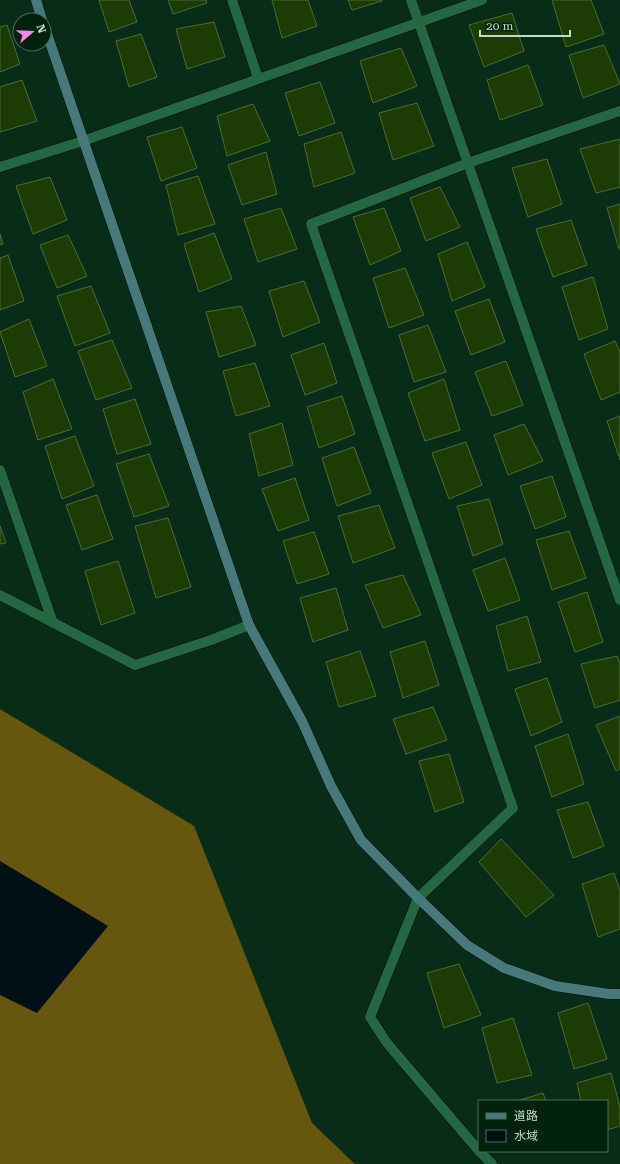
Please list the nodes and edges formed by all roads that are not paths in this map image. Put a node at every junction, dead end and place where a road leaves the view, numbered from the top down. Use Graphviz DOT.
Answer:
graph roads {
  1 [pos="36,0"];
  2 [pos="232,0"];
  3 [pos="411,0"];
  4 [pos="482,0"];
  5 [pos="40,12"];
  6 [pos="418,23"];
  7 [pos="52,49"];
  8 [pos="258,78"];
  9 [pos="620,111"];
  10 [pos="83,140"];
  11 [pos="468,163"];
  12 [pos="0,168"];
  13 [pos="0,470"];
  14 [pos="0,595"];
  15 [pos="620,600"];
  16 [pos="52,623"];
  17 [pos="249,625"];
  18 [pos="418,898"];
  19 [pos="620,994"];
  20 [pos="478,1150"];
  21 [pos="480,1152"];
  22 [pos="492,1164"];
  1 -- 5 [label="street"];
  2 -- 8 [label="street"];
  3 -- 6 [label="street"];
  4 -- 6 [label="street"];
  6 -- 8 [label="street"];
  6 -- 11 [label="street"];
  7 -- 10 [label="street"];
  8 -- 10 [label="street"];
  9 -- 11 [label="street"];
  10 -- 12 [label="street"];
  10 -- 17 [label="street"];
  11 -- 15 [label="street"];
  11 -- 18 [label="street"];
  13 -- 16 [label="street"];
  14 -- 16 [label="street"];
  16 -- 17 [label="street"];
  17 -- 18 [label="street"];
  18 -- 19 [label="street"];
  18 -- 20 [label="street"];
  21 -- 22 [label="street"];
}
